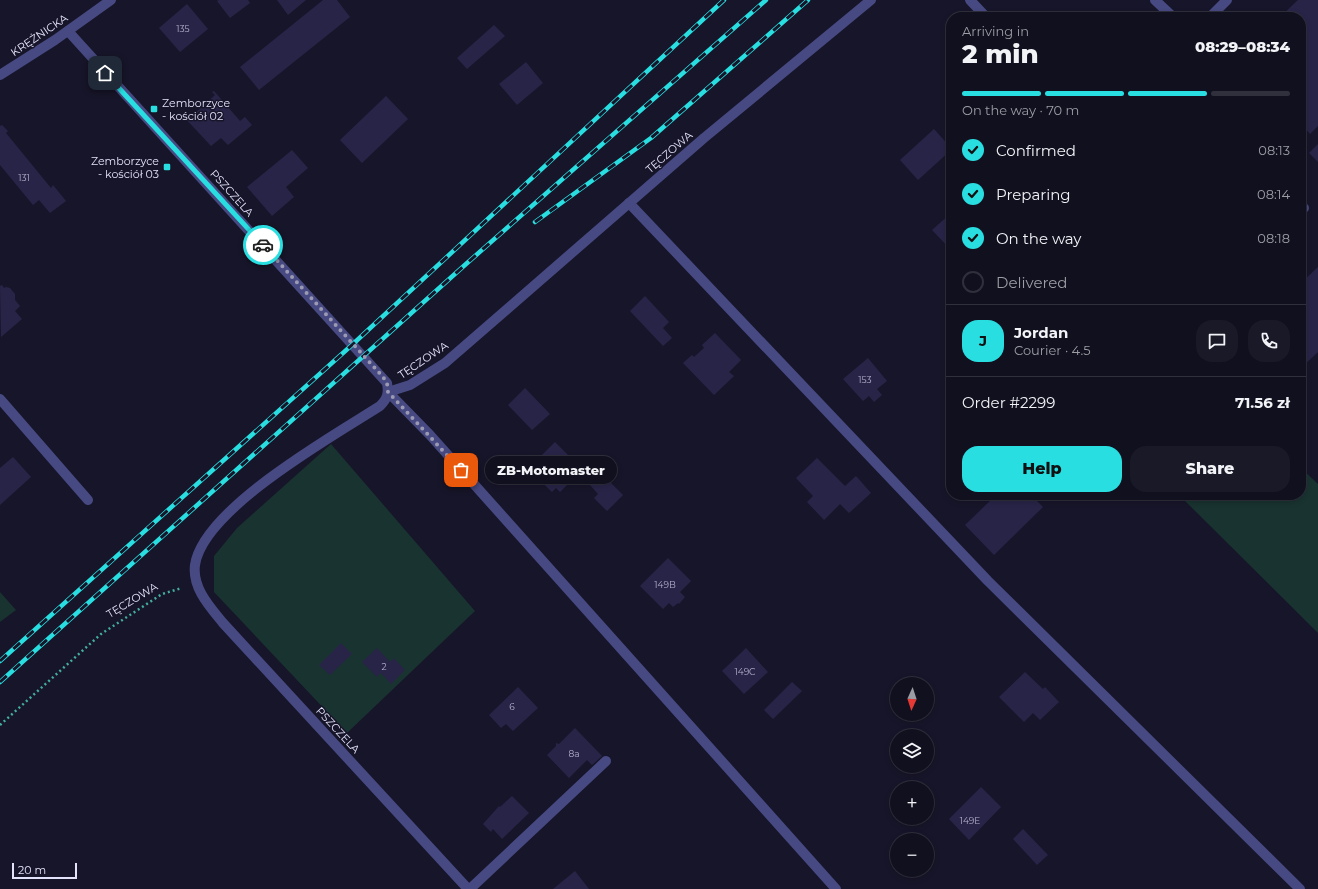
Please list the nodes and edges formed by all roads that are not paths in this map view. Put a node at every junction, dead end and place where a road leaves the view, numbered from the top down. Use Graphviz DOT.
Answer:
graph roads {
  1 [pos="111,0"];
  2 [pos="871,0"];
  3 [pos="970,0"];
  4 [pos="1155,0"];
  5 [pos="1227,0"];
  6 [pos="981,12"];
  7 [pos="1168,12"];
  8 [pos="1215,12"];
  9 [pos="68,31"];
  10 [pos="0,75"];
  11 [pos="629,203"];
  12 [pos="388,392"];
  13 [pos="0,399"];
  14 [pos="88,500"];
  15 [pos="606,761"];
  16 [pos="469,889"];
  17 [pos="836,889"];
  18 [pos="1300,889"];
  1 -- 9 [label="street, KRĘŻNICKA"];
  2 -- 11 [label="street, TĘCZOWA"];
  3 -- 6 [label="street"];
  4 -- 7 [label="street"];
  5 -- 8 [label="street"];
  9 -- 10 [label="street, KRĘŻNICKA"];
  9 -- 12 [label="street, PSZCZELA"];
  11 -- 12 [label="street, TĘCZOWA"];
  11 -- 18 [label="street"];
  12 -- 16 [label="street, PSZCZELA"];
  12 -- 17 [label="street, PSZCZELA"];
  13 -- 14 [label="street"];
  15 -- 16 [label="street"];
}
